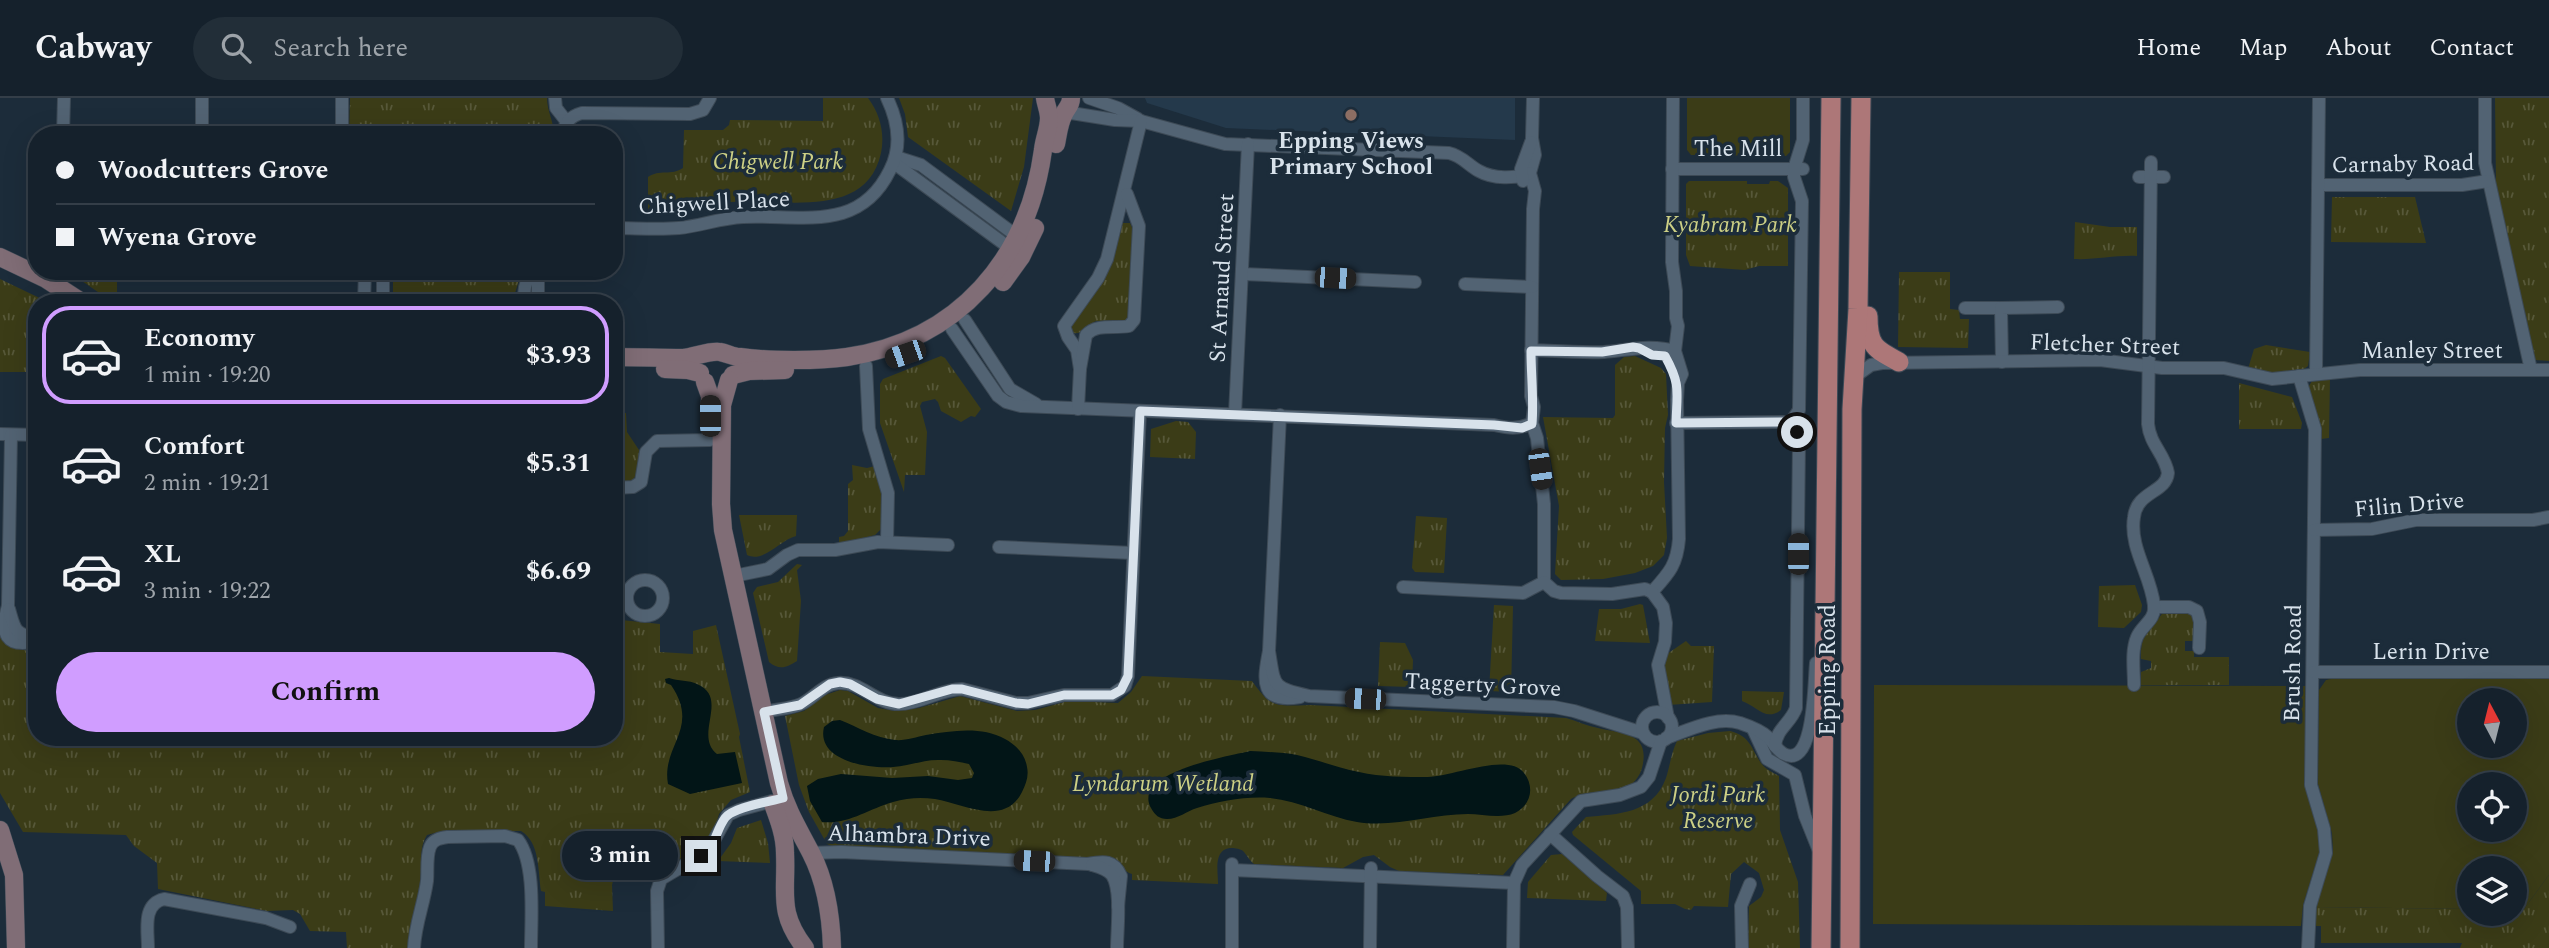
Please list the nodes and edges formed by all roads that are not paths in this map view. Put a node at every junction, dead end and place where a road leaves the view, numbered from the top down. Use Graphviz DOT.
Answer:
graph roads {
  1 [pos="64,98"];
  2 [pos="202,98"];
  3 [pos="342,98"];
  4 [pos="557,98"];
  5 [pos="710,98"];
  6 [pos="887,98"];
  7 [pos="1089,98"];
  8 [pos="1533,98"];
  9 [pos="1673,98"];
  10 [pos="1803,98"];
  11 [pos="1830,98"];
  12 [pos="1861,98"];
  13 [pos="2319,98"];
  14 [pos="2485,98"];
  15 [pos="1057,104"];
  16 [pos="570,119"];
  17 [pos="1141,121"];
  18 [pos="63,126"];
  19 [pos="202,126"];
  20 [pos="342,126"];
  21 [pos="567,126"];
  22 [pos="1248,144"];
  23 [pos="895,160"];
  24 [pos="2151,162"];
  25 [pos="1672,169"];
  26 [pos="1799,169"];
  27 [pos="1524,173"];
  28 [pos="2488,181"];
  29 [pos="1126,183"];
  30 [pos="2318,185"];
  31 [pos="1860,200"];
  32 [pos="1115,225"];
  33 [pos="1139,226"];
  34 [pos="623,228"];
  35 [pos="1020,247"];
  36 [pos="0,257"];
  37 [pos="28,268"];
  38 [pos="0,270"];
  39 [pos="1242,274"];
  40 [pos="54,280"];
  41 [pos="1415,282"];
  42 [pos="1465,284"];
  43 [pos="1532,287"];
  44 [pos="46,294"];
  45 [pos="72,294"];
  46 [pos="1965,307"];
  47 [pos="2058,307"];
  48 [pos="2001,308"];
  49 [pos="955,320"];
  50 [pos="1064,331"];
  51 [pos="1087,334"];
  52 [pos="1531,351"];
  53 [pos="1669,352"];
  54 [pos="726,354"];
  55 [pos="706,355"];
  56 [pos="623,357"];
  57 [pos="864,360"];
  58 [pos="1899,362"];
  59 [pos="2002,362"];
  60 [pos="2149,366"];
  61 [pos="623,369"];
  62 [pos="1080,369"];
  63 [pos="2531,370"];
  64 [pos="2549,370"];
  65 [pos="2316,373"];
  66 [pos="2298,376"];
  67 [pos="703,377"];
  68 [pos="731,377"];
  69 [pos="1853,378"];
  70 [pos="1077,408"];
  71 [pos="1140,411"];
  72 [pos="1235,414"];
  73 [pos="1280,415"];
  74 [pos="1791,422"];
  75 [pos="1676,423"];
  76 [pos="1525,424"];
  77 [pos="5,434"];
  78 [pos="28,435"];
  79 [pos="716,440"];
  80 [pos="623,488"];
  81 [pos="2549,517"];
  82 [pos="2314,530"];
  83 [pos="887,542"];
  84 [pos="948,545"];
  85 [pos="999,547"];
  86 [pos="1133,553"];
  87 [pos="728,577"];
  88 [pos="1825,579"];
  89 [pos="1544,582"];
  90 [pos="1403,587"];
  91 [pos="1652,592"];
  92 [pos="2154,607"];
  93 [pos="28,642"];
  94 [pos="2199,648"];
  95 [pos="2313,672"];
  96 [pos="2549,672"];
  97 [pos="1659,683"];
  98 [pos="2134,685"];
  99 [pos="758,713"];
  100 [pos="1647,717"];
  101 [pos="1669,720"];
  102 [pos="1612,722"];
  103 [pos="1786,722"];
  104 [pos="1699,726"];
  105 [pos="1753,729"];
  106 [pos="1645,735"];
  107 [pos="1664,740"];
  108 [pos="1775,746"];
  109 [pos="1651,766"];
  110 [pos="778,799"];
  111 [pos="0,831"];
  112 [pos="1550,834"];
  113 [pos="785,852"];
  114 [pos="811,853"];
  115 [pos="1822,860"];
  116 [pos="1371,872"];
  117 [pos="1514,883"];
  118 [pos="1750,884"];
  119 [pos="290,926"];
  120 [pos="16,948"];
  121 [pos="148,948"];
  122 [pos="414,948"];
  123 [pos="531,948"];
  124 [pos="657,948"];
  125 [pos="805,948"];
  126 [pos="832,948"];
  127 [pos="1117,948"];
  128 [pos="1232,948"];
  129 [pos="1370,948"];
  130 [pos="1513,948"];
  131 [pos="1628,948"];
  132 [pos="1742,948"];
  133 [pos="1821,948"];
  134 [pos="1850,948"];
  135 [pos="2308,948"];
  1 -- 18 [label="street"];
  2 -- 19 [label="street"];
  3 -- 20 [label="street"];
  4 -- 16 [label="street"];
  5 -- 16 [label="street"];
  6 -- 23 [label="street"];
  7 -- 17 [label="street"];
  8 -- 27 [label="street"];
  9 -- 25 [label="street"];
  10 -- 26 [label="street"];
  11 -- 88 [label="main road, Epping Road"];
  12 -- 31 [label="main road, Epping Road"];
  13 -- 30 [label="street"];
  14 -- 28 [label="street"];
  15 -- 17 [label="street"];
  15 -- 35 [label="street"];
  16 -- 21 [label="street"];
  17 -- 22 [label="street"];
  17 -- 29 [label="street"];
  22 -- 27 [label="street"];
  22 -- 39 [label="street, St Arnaud Street"];
  23 -- 34 [label="street, Chigwell Place"];
  23 -- 35 [label="street"];
  24 -- 60 [label="street"];
  25 -- 26 [label="street, The Mill"];
  25 -- 53 [label="street"];
  26 -- 74 [label="street"];
  27 -- 43 [label="street"];
  28 -- 30 [label="street, Carnaby Road"];
  28 -- 63 [label="street"];
  29 -- 32 [label="street"];
  29 -- 33 [label="street"];
  30 -- 65 [label="street"];
  31 -- 58 [label="main road"];
  31 -- 69 [label="main road, Epping Road"];
  32 -- 33 [label="street"];
  32 -- 50 [label="street"];
  33 -- 51 [label="street"];
  35 -- 49 [label="street"];
  36 -- 37 [label="street"];
  38 -- 44 [label="street"];
  39 -- 41 [label="street"];
  39 -- 72 [label="street, St Arnaud Street"];
  40 -- 45 [label="street"];
  42 -- 43 [label="street"];
  43 -- 52 [label="street"];
  46 -- 48 [label="street"];
  47 -- 48 [label="street"];
  48 -- 59 [label="street"];
  49 -- 57 [label="street"];
  49 -- 70 [label="street"];
  50 -- 51 [label="street"];
  50 -- 62 [label="street"];
  51 -- 62 [label="street"];
  52 -- 53 [label="street"];
  52 -- 76 [label="street"];
  53 -- 75 [label="street"];
  54 -- 55 [label="street"];
  54 -- 57 [label="street"];
  54 -- 68 [label="street"];
  55 -- 56 [label="street"];
  55 -- 67 [label="street"];
  57 -- 68 [label="street"];
  57 -- 83 [label="street"];
  58 -- 59 [label="street, Fletcher Street"];
  58 -- 69 [label="street, Fletcher Street"];
  59 -- 60 [label="street, Fletcher Street"];
  60 -- 66 [label="street, Fletcher Street"];
  60 -- 92 [label="street"];
  61 -- 67 [label="street"];
  62 -- 70 [label="street"];
  63 -- 64 [label="street, Manley Street"];
  63 -- 65 [label="street, Manley Street"];
  65 -- 66 [label="street, Fletcher Street"];
  66 -- 82 [label="street, Brush Road"];
  67 -- 68 [label="street"];
  67 -- 79 [label="street"];
  68 -- 79 [label="street"];
  69 -- 134 [label="main road, Epping Road"];
  70 -- 71 [label="street"];
  71 -- 72 [label="street"];
  71 -- 86 [label="street"];
  72 -- 73 [label="street"];
  73 -- 76 [label="street"];
  73 -- 102 [label="street, Taggerty Grove"];
  74 -- 75 [label="street"];
  74 -- 103 [label="street"];
  75 -- 91 [label="street"];
  76 -- 89 [label="street"];
  77 -- 78 [label="street"];
  77 -- 93 [label="street"];
  79 -- 80 [label="street"];
  79 -- 87 [label="street"];
  81 -- 82 [label="street, Filin Drive"];
  82 -- 95 [label="street, Brush Road"];
  83 -- 84 [label="street"];
  83 -- 87 [label="street"];
  85 -- 86 [label="street"];
  86 -- 99 [label="street"];
  87 -- 99 [label="street"];
  88 -- 108 [label="street"];
  88 -- 115 [label="main road, Epping Road"];
  89 -- 90 [label="street"];
  89 -- 91 [label="street"];
  91 -- 97 [label="street"];
  92 -- 94 [label="street"];
  92 -- 98 [label="street"];
  95 -- 96 [label="street, Lerin Drive"];
  95 -- 135 [label="street, Brush Road"];
  97 -- 100 [label="street"];
  97 -- 101 [label="street"];
  99 -- 110 [label="street"];
  100 -- 101 [label="street"];
  100 -- 102 [label="street, Taggerty Grove"];
  100 -- 106 [label="street"];
  101 -- 104 [label="street"];
  101 -- 107 [label="street"];
  102 -- 106 [label="street, Taggerty Grove"];
  103 -- 105 [label="street"];
  103 -- 108 [label="street"];
  104 -- 105 [label="street"];
  104 -- 107 [label="street"];
  105 -- 108 [label="street"];
  105 -- 115 [label="street"];
  106 -- 107 [label="street"];
  106 -- 109 [label="street"];
  107 -- 109 [label="street"];
  109 -- 112 [label="street"];
  110 -- 113 [label="street"];
  110 -- 114 [label="street"];
  110 -- 124 [label="street"];
  111 -- 120 [label="street"];
  112 -- 117 [label="street"];
  112 -- 131 [label="street"];
  113 -- 114 [label="street"];
  113 -- 125 [label="street"];
  114 -- 126 [label="street"];
  114 -- 127 [label="street, Alhambra Drive"];
  115 -- 133 [label="main road, Epping Road"];
  116 -- 117 [label="street"];
  116 -- 128 [label="street"];
  116 -- 129 [label="street"];
  117 -- 130 [label="street"];
  118 -- 132 [label="street"];
  119 -- 121 [label="street"];
  122 -- 123 [label="street"];
}
